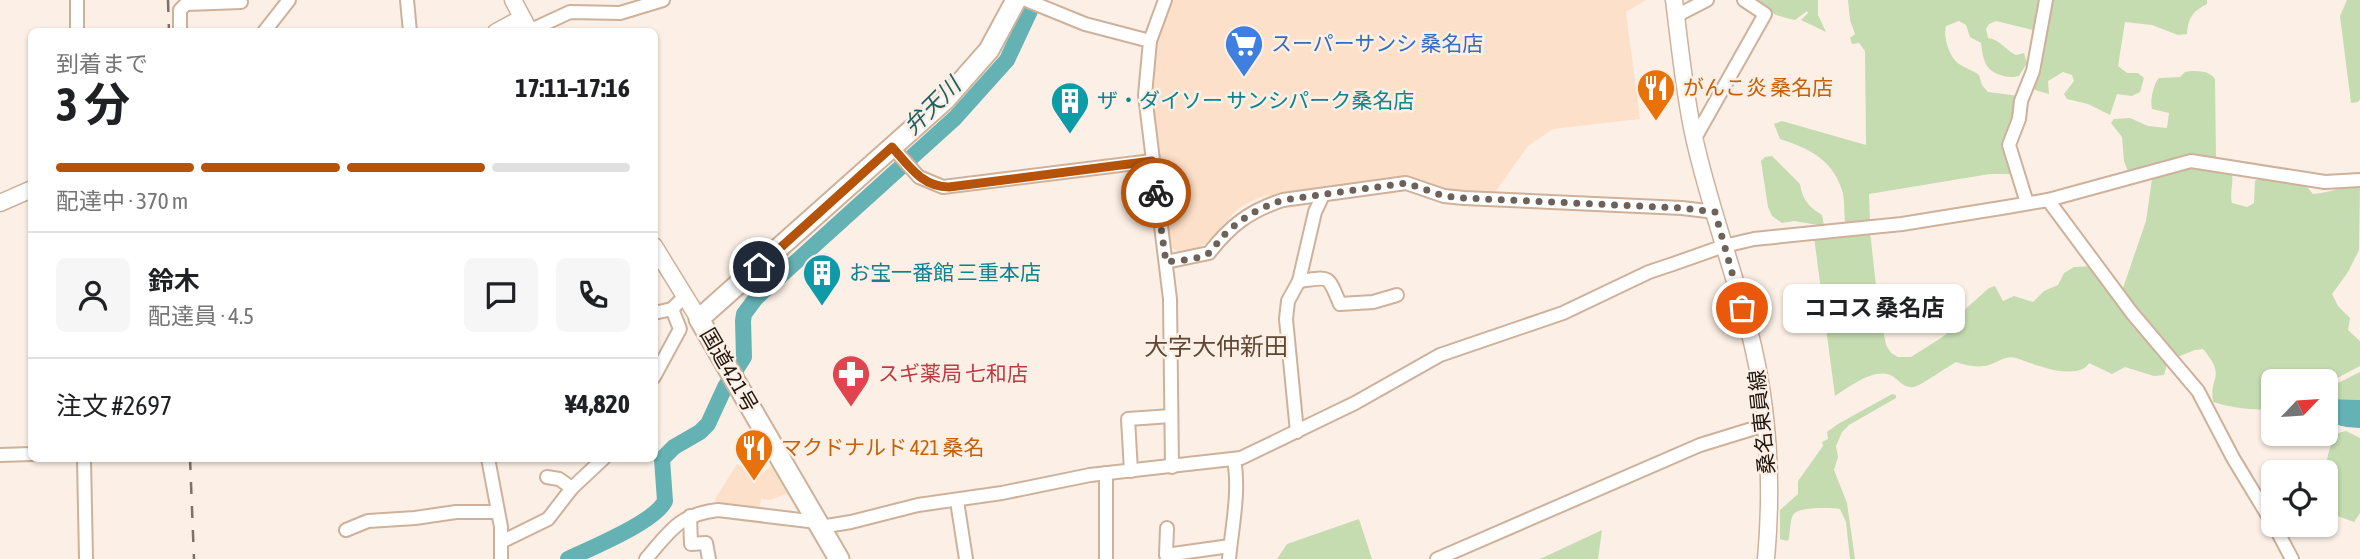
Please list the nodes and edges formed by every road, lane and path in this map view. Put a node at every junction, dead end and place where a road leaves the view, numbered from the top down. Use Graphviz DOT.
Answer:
graph roads {
  1 [pos="77,0"];
  2 [pos="289,0"];
  3 [pos="407,0"];
  4 [pos="513,0"];
  5 [pos="663,0"];
  6 [pos="1016,0"];
  7 [pos="1026,0"];
  8 [pos="1165,0"];
  9 [pos="1707,0"];
  10 [pos="1744,0"];
  11 [pos="2046,0"];
  12 [pos="242,2"];
  13 [pos="1675,8"];
  14 [pos="527,27"];
  15 [pos="77,28"];
  16 [pos="180,28"];
  17 [pos="267,28"];
  18 [pos="410,28"];
  19 [pos="1150,41"];
  20 [pos="1695,138"];
  21 [pos="897,152"];
  22 [pos="1152,161"];
  23 [pos="2360,180"];
  24 [pos="28,191"];
  25 [pos="1323,195"];
  26 [pos="2048,200"];
  27 [pos="0,203"];
  28 [pos="2027,203"];
  29 [pos="1715,212"];
  30 [pos="1724,246"];
  31 [pos="658,252"];
  32 [pos="1166,262"];
  33 [pos="1299,281"];
  34 [pos="1397,295"];
  35 [pos="685,296"];
  36 [pos="672,309"];
  37 [pos="658,312"];
  38 [pos="699,319"];
  39 [pos="658,370"];
  40 [pos="1171,416"];
  41 [pos="1765,425"];
  42 [pos="1297,432"];
  43 [pos="28,454"];
  44 [pos="0,455"];
  45 [pos="1234,460"];
  46 [pos="84,462"];
  47 [pos="489,462"];
  48 [pos="600,462"];
  49 [pos="1172,467"];
  50 [pos="1131,471"];
  51 [pos="1106,473"];
  52 [pos="547,478"];
  53 [pos="572,488"];
  54 [pos="957,501"];
  55 [pos="2261,503"];
  56 [pos="496,512"];
  57 [pos="690,516"];
  58 [pos="819,524"];
  59 [pos="1167,528"];
  60 [pos="346,530"];
  61 [pos="2280,537"];
  62 [pos="501,542"];
  63 [pos="1230,552"];
  64 [pos="1183,556"];
  65 [pos="86,559"];
  66 [pos="501,559"];
  67 [pos="646,559"];
  68 [pos="709,559"];
  69 [pos="838,559"];
  70 [pos="966,559"];
  71 [pos="1106,559"];
  72 [pos="1437,559"];
  73 [pos="1766,559"];
  74 [pos="2292,559"];
  1 -- 15 [label="street"];
  2 -- 17 [label="street"];
  3 -- 18 [label="street"];
  4 -- 14 [label="main road"];
  5 -- 14 [label="street"];
  6 -- 21 [label="highway, 国道421号"];
  7 -- 19 [label="street"];
  8 -- 19 [label="street"];
  9 -- 13 [label="street"];
  10 -- 20 [label="street"];
  11 -- 28 [label="street"];
  12 -- 16 [label="street"];
  13 -- 20 [label="main road, 桑名東員線"];
  19 -- 22 [label="street"];
  20 -- 29 [label="main road, 桑名東員線"];
  21 -- 22 [label="street"];
  21 -- 38 [label="highway, 国道421号"];
  22 -- 32 [label="street"];
  23 -- 26 [label="street"];
  24 -- 27 [label="main road"];
  25 -- 29 [label="street"];
  25 -- 32 [label="street"];
  25 -- 33 [label="street"];
  26 -- 28 [label="street"];
  26 -- 55 [label="street"];
  28 -- 30 [label="street"];
  29 -- 30 [label="main road, 桑名東員線"];
  30 -- 41 [label="main road, 桑名東員線"];
  30 -- 42 [label="street"];
  31 -- 35 [label="main road"];
  32 -- 40 [label="street"];
  33 -- 34 [label="street"];
  33 -- 42 [label="street"];
  35 -- 36 [label="street"];
  35 -- 38 [label="main road"];
  36 -- 37 [label="street"];
  36 -- 39 [label="street"];
  38 -- 58 [label="highway, 国道421号"];
  40 -- 49 [label="street"];
  40 -- 50 [label="street"];
  41 -- 72 [label="street"];
  41 -- 73 [label="main road, 桑名東員線"];
  42 -- 45 [label="street"];
  43 -- 44 [label="street"];
  45 -- 49 [label="street"];
  45 -- 63 [label="street"];
  46 -- 65 [label="street"];
  47 -- 56 [label="street"];
  48 -- 53 [label="street"];
  49 -- 50 [label="street"];
  50 -- 51 [label="street"];
  51 -- 54 [label="street"];
  51 -- 71 [label="street"];
  52 -- 53 [label="street"];
  53 -- 62 [label="street"];
  54 -- 58 [label="street"];
  54 -- 70 [label="street"];
  56 -- 60 [label="street"];
  56 -- 62 [label="street"];
  57 -- 58 [label="street"];
  57 -- 67 [label="street"];
  57 -- 68 [label="street"];
  58 -- 69 [label="highway, 国道421号"];
  59 -- 64 [label="street"];
  61 -- 74 [label="street"];
  62 -- 66 [label="street"];
  63 -- 64 [label="street"];
}
